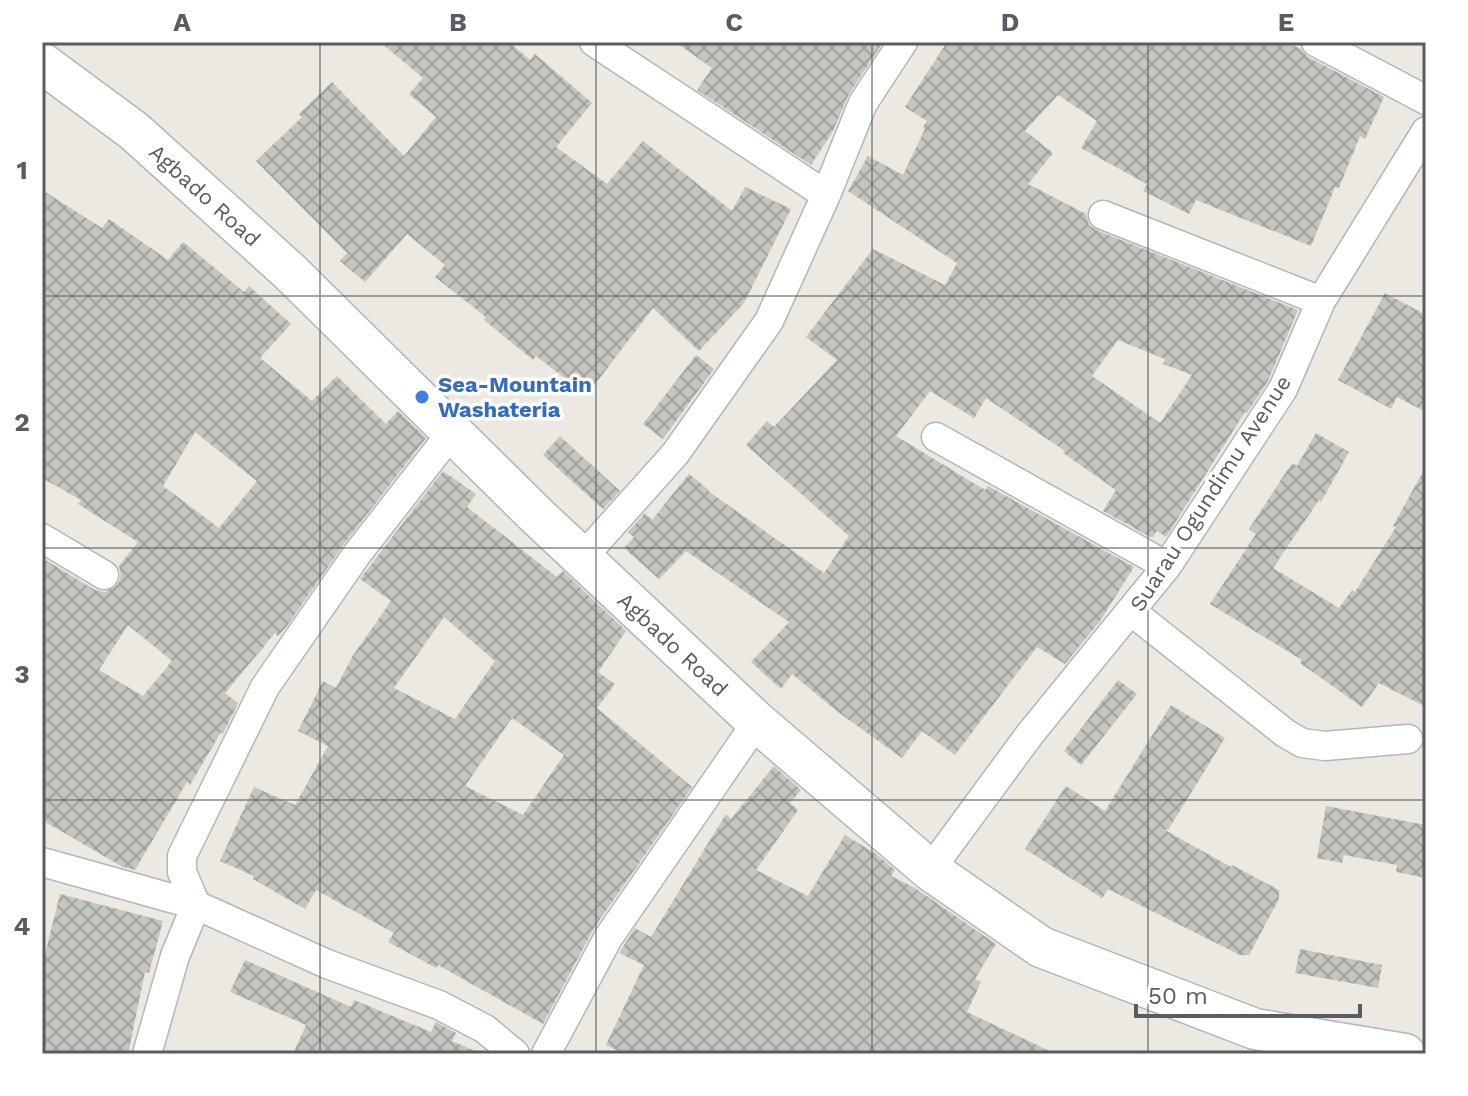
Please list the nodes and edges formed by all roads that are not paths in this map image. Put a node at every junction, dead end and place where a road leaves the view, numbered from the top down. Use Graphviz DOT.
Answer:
graph roads {
  1 [pos="594,42"];
  2 [pos="903,42"];
  3 [pos="1316,42"];
  4 [pos="42,63"];
  5 [pos="1426,100"];
  6 [pos="1426,131"];
  7 [pos="826,195"];
  8 [pos="1103,215"];
  9 [pos="1321,301"];
  10 [pos="453,431"];
  11 [pos="936,437"];
  12 [pos="42,538"];
  13 [pos="582,558"];
  14 [pos="1167,566"];
  15 [pos="104,575"];
  16 [pos="1132,612"];
  17 [pos="757,722"];
  18 [pos="1408,739"];
  19 [pos="42,862"];
  20 [pos="930,870"];
  21 [pos="196,905"];
  22 [pos="479,1042"];
  23 [pos="147,1054"];
  24 [pos="515,1054"];
  25 [pos="546,1054"];
  26 [pos="1405,1054"];
  1 -- 7 [label="street"];
  2 -- 7 [label="street"];
  3 -- 5 [label="street"];
  4 -- 10 [label="main road, Agbado Road"];
  6 -- 9 [label="street, Suarau Ogundimu Avenue"];
  7 -- 13 [label="street"];
  8 -- 9 [label="street"];
  9 -- 14 [label="street, Suarau Ogundimu Avenue"];
  10 -- 13 [label="main road, Agbado Road"];
  10 -- 21 [label="street"];
  11 -- 14 [label="street"];
  12 -- 15 [label="street"];
  13 -- 17 [label="main road, Agbado Road"];
  14 -- 16 [label="street, Suarau Ogundimu Avenue"];
  16 -- 18 [label="street"];
  16 -- 20 [label="street, Suarau Ogundimu Avenue"];
  17 -- 20 [label="main road, Agbado Road"];
  17 -- 25 [label="street"];
  19 -- 21 [label="street"];
  20 -- 26 [label="main road, Agbado Road"];
  21 -- 22 [label="street"];
  21 -- 23 [label="street"];
  22 -- 24 [label="street"];
}
